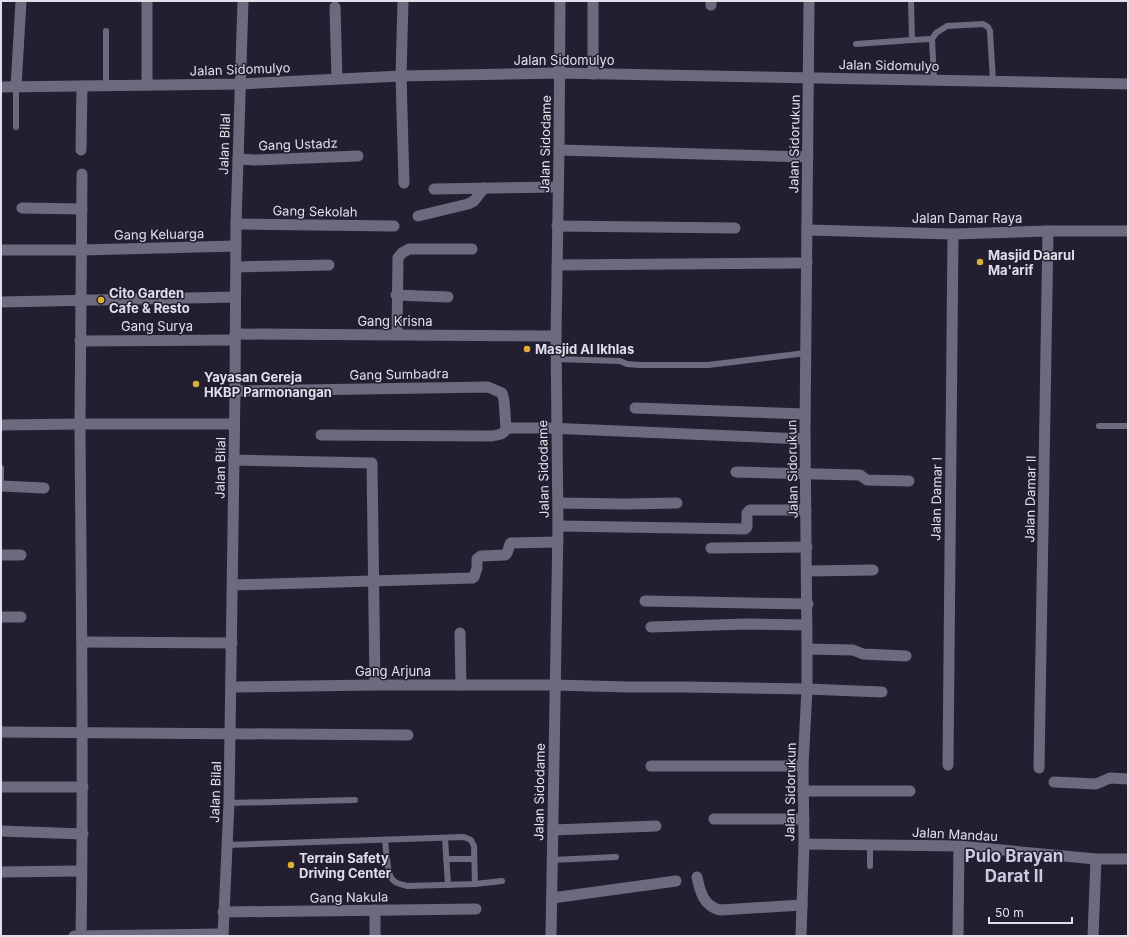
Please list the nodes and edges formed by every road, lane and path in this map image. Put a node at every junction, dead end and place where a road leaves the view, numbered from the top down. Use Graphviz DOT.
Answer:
graph roads {
  1 [pos="21,1"];
  2 [pos="147,1"];
  3 [pos="243,1"];
  4 [pos="403,1"];
  5 [pos="560,1"];
  6 [pos="593,1"];
  7 [pos="809,1"];
  8 [pos="911,1"];
  9 [pos="334,7"];
  10 [pos="106,32"];
  11 [pos="932,39"];
  12 [pos="912,40"];
  13 [pos="856,44"];
  14 [pos="559,73"];
  15 [pos="593,74"];
  16 [pos="401,76"];
  17 [pos="809,77"];
  18 [pos="337,80"];
  19 [pos="934,80"];
  20 [pos="993,81"];
  21 [pos="240,84"];
  22 [pos="1128,84"];
  23 [pos="148,85"];
  24 [pos="82,86"];
  25 [pos="106,86"];
  26 [pos="1,87"];
  27 [pos="16,87"];
  28 [pos="16,127"];
  29 [pos="81,150"];
  30 [pos="559,150"];
  31 [pos="358,156"];
  32 [pos="808,156"];
  33 [pos="238,159"];
  34 [pos="82,174"];
  35 [pos="404,183"];
  36 [pos="558,187"];
  37 [pos="484,188"];
  38 [pos="434,190"];
  39 [pos="22,208"];
  40 [pos="82,209"];
  41 [pos="418,216"];
  42 [pos="236,224"];
  43 [pos="394,226"];
  44 [pos="557,226"];
  45 [pos="735,228"];
  46 [pos="807,230"];
  47 [pos="1048,231"];
  48 [pos="1128,231"];
  49 [pos="953,234"];
  50 [pos="236,246"];
  51 [pos="472,249"];
  52 [pos="1,250"];
  53 [pos="82,250"];
  54 [pos="807,263"];
  55 [pos="329,265"];
  56 [pos="557,265"];
  57 [pos="236,267"];
  58 [pos="235,296"];
  59 [pos="396,296"];
  60 [pos="448,297"];
  61 [pos="81,301"];
  62 [pos="1,302"];
  63 [pos="397,335"];
  64 [pos="556,336"];
  65 [pos="235,337"];
  66 [pos="80,341"];
  67 [pos="806,353"];
  68 [pos="556,359"];
  69 [pos="235,391"];
  70 [pos="635,408"];
  71 [pos="805,414"];
  72 [pos="80,424"];
  73 [pos="234,424"];
  74 [pos="1,425"];
  75 [pos="1099,426"];
  76 [pos="1128,426"];
  77 [pos="506,428"];
  78 [pos="557,428"];
  79 [pos="320,435"];
  80 [pos="805,440"];
  81 [pos="234,460"];
  82 [pos="1,468"];
  83 [pos="9,468"];
  84 [pos="736,472"];
  85 [pos="805,473"];
  86 [pos="909,481"];
  87 [pos="1,486"];
  88 [pos="44,488"];
  89 [pos="558,503"];
  90 [pos="678,503"];
  91 [pos="806,510"];
  92 [pos="558,526"];
  93 [pos="558,542"];
  94 [pos="807,547"];
  95 [pos="712,548"];
  96 [pos="1,555"];
  97 [pos="21,555"];
  98 [pos="873,570"];
  99 [pos="807,571"];
  100 [pos="374,580"];
  101 [pos="232,585"];
  102 [pos="645,600"];
  103 [pos="808,604"];
  104 [pos="1,617"];
  105 [pos="21,617"];
  106 [pos="807,624"];
  107 [pos="651,627"];
  108 [pos="460,633"];
  109 [pos="83,642"];
  110 [pos="232,644"];
  111 [pos="807,649"];
  112 [pos="906,656"];
  113 [pos="375,685"];
  114 [pos="461,685"];
  115 [pos="555,685"];
  116 [pos="231,687"];
  117 [pos="807,689"];
  118 [pos="882,692"];
  119 [pos="1,732"];
  120 [pos="83,733"];
  121 [pos="230,733"];
  122 [pos="408,735"];
  123 [pos="948,765"];
  124 [pos="651,766"];
  125 [pos="803,766"];
  126 [pos="1039,768"];
  127 [pos="1128,779"];
  128 [pos="1054,782"];
  129 [pos="1,786"];
  130 [pos="83,788"];
  131 [pos="803,791"];
  132 [pos="910,791"];
  133 [pos="355,800"];
  134 [pos="229,803"];
  135 [pos="714,819"];
  136 [pos="804,819"];
  137 [pos="656,826"];
  138 [pos="553,830"];
  139 [pos="1,831"];
  140 [pos="83,834"];
  141 [pos="445,838"];
  142 [pos="385,840"];
  143 [pos="804,844"];
  144 [pos="226,845"];
  145 [pos="870,845"];
  146 [pos="959,846"];
  147 [pos="616,857"];
  148 [pos="446,859"];
  149 [pos="474,859"];
  150 [pos="1096,859"];
  151 [pos="1128,859"];
  152 [pos="552,860"];
  153 [pos="870,866"];
  154 [pos="76,871"];
  155 [pos="1,872"];
  156 [pos="697,877"];
  157 [pos="502,881"];
  158 [pos="676,881"];
  159 [pos="475,884"];
  160 [pos="448,885"];
  161 [pos="552,898"];
  162 [pos="802,905"];
  163 [pos="476,909"];
  164 [pos="375,910"];
  165 [pos="223,912"];
  166 [pos="223,935"];
  167 [pos="74,936"];
  168 [pos="81,936"];
  169 [pos="375,936"];
  170 [pos="551,936"];
  171 [pos="801,936"];
  172 [pos="958,936"];
  173 [pos="1093,936"];
  1 -- 27 [label="street"];
  2 -- 23 [label="street"];
  3 -- 21 [label="street, Jalan Bilal"];
  4 -- 16 [label="street"];
  5 -- 14 [label="street, Jalan Sidodame"];
  6 -- 15 [label="street"];
  7 -- 17 [label="street, Jalan Sidorukun"];
  8 -- 12 [label="lane"];
  9 -- 18 [label="street"];
  10 -- 25 [label="lane"];
  11 -- 12 [label="lane"];
  11 -- 19 [label="lane"];
  11 -- 20 [label="lane"];
  12 -- 13 [label="lane"];
  14 -- 15 [label="street, Jalan Sidomulyo"];
  14 -- 16 [label="street, Jalan Sidomulyo"];
  14 -- 30 [label="street, Jalan Sidodame"];
  15 -- 17 [label="street, Jalan Sidomulyo"];
  16 -- 18 [label="street, Jalan Sidomulyo"];
  16 -- 35 [label="street"];
  17 -- 19 [label="street, Jalan Sidomulyo"];
  17 -- 32 [label="street, Jalan Sidorukun"];
  18 -- 21 [label="street, Jalan Sidomulyo"];
  19 -- 20 [label="street, Jalan Sidomulyo"];
  20 -- 22 [label="street, Jalan Sidomulyo"];
  21 -- 23 [label="street, Jalan Sidomulyo"];
  21 -- 33 [label="street, Jalan Bilal"];
  23 -- 25 [label="street, Jalan Sidomulyo"];
  24 -- 25 [label="street, Jalan Sidomulyo"];
  24 -- 27 [label="street, Jalan Sidomulyo"];
  24 -- 29 [label="street"];
  26 -- 27 [label="street, Jalan Sidomulyo"];
  27 -- 28 [label="lane"];
  30 -- 32 [label="street"];
  30 -- 36 [label="street, Jalan Sidodame"];
  31 -- 33 [label="street, Gang Ustadz"];
  32 -- 46 [label="street, Jalan Sidorukun"];
  33 -- 42 [label="street, Jalan Bilal"];
  34 -- 40 [label="street"];
  36 -- 37 [label="street"];
  36 -- 44 [label="street, Jalan Sidodame"];
  37 -- 38 [label="street"];
  37 -- 41 [label="street"];
  39 -- 40 [label="street"];
  40 -- 53 [label="street"];
  42 -- 43 [label="street, Gang Sekolah"];
  42 -- 50 [label="street, Jalan Bilal"];
  44 -- 45 [label="street"];
  44 -- 56 [label="street, Jalan Sidodame"];
  46 -- 49 [label="street, Jalan Damar Raya"];
  46 -- 54 [label="street, Jalan Sidorukun"];
  47 -- 48 [label="street, Jalan Damar Raya"];
  47 -- 49 [label="street, Jalan Damar Raya"];
  47 -- 126 [label="street, Jalan Damar II"];
  49 -- 123 [label="street, Jalan Damar I"];
  50 -- 53 [label="street, Gang Keluarga"];
  50 -- 57 [label="street, Jalan Bilal"];
  51 -- 59 [label="street"];
  52 -- 53 [label="street, Gang Keluarga"];
  53 -- 61 [label="street"];
  54 -- 56 [label="street"];
  54 -- 67 [label="street, Jalan Sidorukun"];
  55 -- 57 [label="street"];
  56 -- 64 [label="street, Jalan Sidodame"];
  57 -- 58 [label="street, Jalan Bilal"];
  58 -- 61 [label="street"];
  58 -- 65 [label="street, Jalan Bilal"];
  59 -- 60 [label="street"];
  59 -- 63 [label="street"];
  61 -- 62 [label="street"];
  61 -- 66 [label="street"];
  63 -- 64 [label="street, Gang Krisna"];
  63 -- 65 [label="street, Gang Krisna"];
  64 -- 68 [label="street, Jalan Sidodame"];
  65 -- 66 [label="street, Gang Surya"];
  65 -- 69 [label="street, Jalan Bilal"];
  66 -- 72 [label="street"];
  67 -- 68 [label="lane"];
  67 -- 71 [label="street, Jalan Sidorukun"];
  68 -- 78 [label="street, Jalan Sidodame"];
  69 -- 73 [label="street, Jalan Bilal"];
  69 -- 77 [label="street, Gang Sumbadra"];
  70 -- 71 [label="street"];
  71 -- 80 [label="street, Jalan Sidorukun"];
  72 -- 73 [label="street"];
  72 -- 74 [label="street"];
  72 -- 109 [label="street"];
  73 -- 81 [label="street, Jalan Bilal"];
  75 -- 76 [label="lane"];
  77 -- 78 [label="street"];
  77 -- 79 [label="street"];
  78 -- 80 [label="street"];
  78 -- 89 [label="street, Jalan Sidodame"];
  80 -- 85 [label="street, Jalan Sidorukun"];
  81 -- 100 [label="street"];
  81 -- 101 [label="street, Jalan Bilal"];
  82 -- 83 [label="lane"];
  82 -- 87 [label="lane"];
  84 -- 85 [label="street"];
  85 -- 86 [label="street"];
  85 -- 91 [label="street, Jalan Sidorukun"];
  87 -- 88 [label="street"];
  89 -- 90 [label="street"];
  89 -- 92 [label="street, Jalan Sidodame"];
  91 -- 92 [label="street"];
  91 -- 94 [label="street, Jalan Sidorukun"];
  92 -- 93 [label="street, Jalan Sidodame"];
  93 -- 100 [label="street"];
  93 -- 115 [label="street, Jalan Sidodame"];
  94 -- 95 [label="street"];
  94 -- 99 [label="street, Jalan Sidorukun"];
  96 -- 97 [label="street"];
  98 -- 99 [label="street"];
  99 -- 103 [label="street, Jalan Sidorukun"];
  100 -- 101 [label="street"];
  100 -- 113 [label="street"];
  101 -- 110 [label="street, Jalan Bilal"];
  102 -- 103 [label="street"];
  103 -- 106 [label="street, Jalan Sidorukun"];
  104 -- 105 [label="street"];
  106 -- 107 [label="street"];
  106 -- 111 [label="street, Jalan Sidorukun"];
  108 -- 114 [label="street"];
  109 -- 110 [label="street"];
  109 -- 120 [label="street"];
  110 -- 116 [label="street, Jalan Bilal"];
  111 -- 112 [label="street"];
  111 -- 117 [label="street, Jalan Sidorukun"];
  113 -- 114 [label="street, Gang Arjuna"];
  113 -- 116 [label="street, Gang Arjuna"];
  114 -- 115 [label="street, Gang Arjuna"];
  115 -- 117 [label="street, Gang Arjuna"];
  115 -- 138 [label="street, Jalan Sidodame"];
  116 -- 121 [label="street, Jalan Bilal"];
  117 -- 118 [label="street, Gang Arjuna"];
  117 -- 125 [label="street, Jalan Sidorukun"];
  119 -- 120 [label="street"];
  120 -- 121 [label="street"];
  120 -- 130 [label="street"];
  121 -- 122 [label="street"];
  121 -- 134 [label="street, Jalan Bilal"];
  124 -- 125 [label="street"];
  125 -- 131 [label="street, Jalan Sidorukun"];
  127 -- 128 [label="street"];
  129 -- 130 [label="street"];
  130 -- 140 [label="street"];
  131 -- 132 [label="street"];
  131 -- 136 [label="street, Jalan Sidorukun"];
  133 -- 134 [label="lane"];
  134 -- 144 [label="street, Jalan Bilal"];
  135 -- 136 [label="street"];
  136 -- 143 [label="street, Jalan Sidorukun"];
  137 -- 138 [label="street"];
  138 -- 152 [label="street, Jalan Sidodame"];
  139 -- 140 [label="street"];
  140 -- 168 [label="street"];
  141 -- 142 [label="lane"];
  141 -- 148 [label="lane"];
  141 -- 149 [label="lane"];
  142 -- 144 [label="lane"];
  142 -- 160 [label="lane"];
  143 -- 145 [label="street, Jalan Mandau"];
  143 -- 162 [label="street, Jalan Sidorukun"];
  144 -- 165 [label="street, Jalan Bilal"];
  145 -- 146 [label="street, Jalan Mandau"];
  145 -- 153 [label="lane"];
  146 -- 150 [label="street, Jalan Mandau"];
  146 -- 172 [label="street"];
  147 -- 152 [label="lane"];
  148 -- 149 [label="lane"];
  148 -- 160 [label="lane"];
  149 -- 159 [label="lane"];
  150 -- 151 [label="street, Jalan Mandau"];
  150 -- 173 [label="street"];
  152 -- 161 [label="street, Jalan Sidodame"];
  154 -- 155 [label="street"];
  156 -- 162 [label="street"];
  157 -- 159 [label="lane"];
  158 -- 161 [label="street"];
  159 -- 160 [label="lane"];
  161 -- 170 [label="street, Jalan Sidodame"];
  162 -- 171 [label="street, Jalan Sidorukun"];
  163 -- 164 [label="street, Gang Nakula"];
  164 -- 165 [label="street, Gang Nakula"];
  164 -- 169 [label="street"];
  165 -- 166 [label="street, Jalan Bilal"];
  166 -- 168 [label="street"];
  167 -- 168 [label="street"];
}
